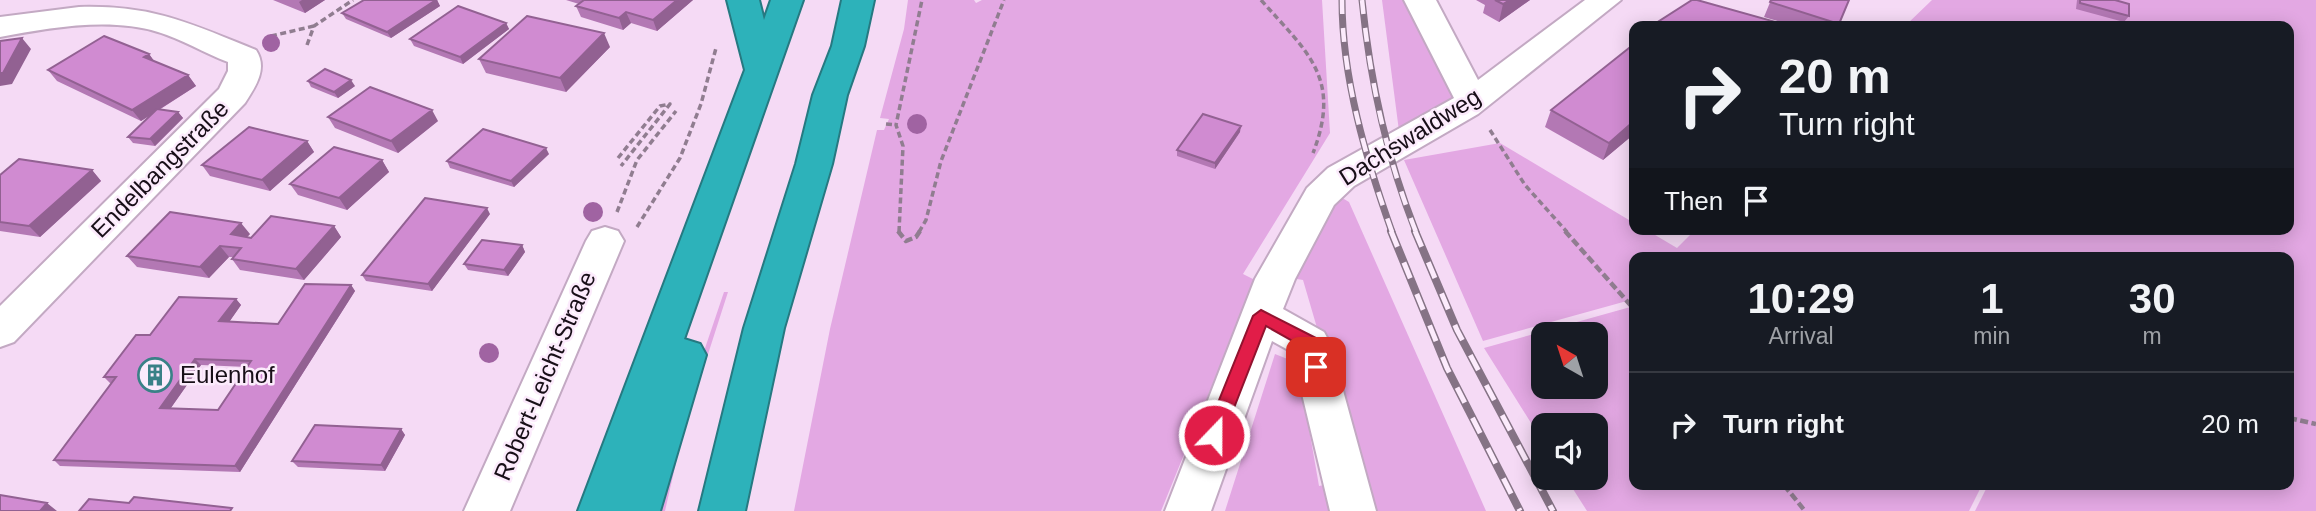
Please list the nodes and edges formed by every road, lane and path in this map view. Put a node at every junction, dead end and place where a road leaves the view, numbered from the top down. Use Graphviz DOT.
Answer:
graph roads {
  1 [pos="354,0"];
  2 [pos="743,0"];
  3 [pos="786,0"];
  4 [pos="801,0"];
  5 [pos="858,0"];
  6 [pos="922,0"];
  7 [pos="1004,0"];
  8 [pos="1261,0"];
  9 [pos="1420,0"];
  10 [pos="1605,0"];
  11 [pos="22,16"];
  12 [pos="719,37"];
  13 [pos="307,45"];
  14 [pos="760,68"];
  15 [pos="1472,101"];
  16 [pos="676,111"];
  17 [pos="887,124"];
  18 [pos="896,124"];
  19 [pos="618,158"];
  20 [pos="1309,162"];
  21 [pos="621,166"];
  22 [pos="632,176"];
  23 [pos="604,241"];
  24 [pos="1629,303"];
  25 [pos="9,311"];
  26 [pos="1261,316"];
  27 [pos="2294,419"];
  28 [pos="2316,424"];
  29 [pos="1788,490"];
  30 [pos="487,511"];
  31 [pos="601,511"];
  32 [pos="637,511"];
  33 [pos="722,511"];
  34 [pos="1188,511"];
  35 [pos="1353,511"];
  36 [pos="1805,511"];
  1 -- 13 [label="path"];
  2 -- 14 [label="highway"];
  3 -- 14 [label="highway"];
  4 -- 32 [label="highway"];
  5 -- 33 [label="highway"];
  6 -- 18 [label="path"];
  7 -- 18 [label="path"];
  8 -- 20 [label="path"];
  9 -- 15 [label="street"];
  10 -- 15 [label="street, Dachswaldweg"];
  11 -- 25 [label="street, Endelbangstraße"];
  12 -- 23 [label="path"];
  14 -- 31 [label="highway"];
  15 -- 24 [label="path"];
  15 -- 26 [label="street, Dachswaldweg"];
  16 -- 22 [label="path"];
  17 -- 18 [label="path"];
  19 -- 21 [label="path"];
  23 -- 30 [label="street, Robert-Leicht-Straße"];
  26 -- 34 [label="street, Dachswaldweg"];
  26 -- 35 [label="street"];
  27 -- 28 [label="path"];
  29 -- 36 [label="path"];
}
